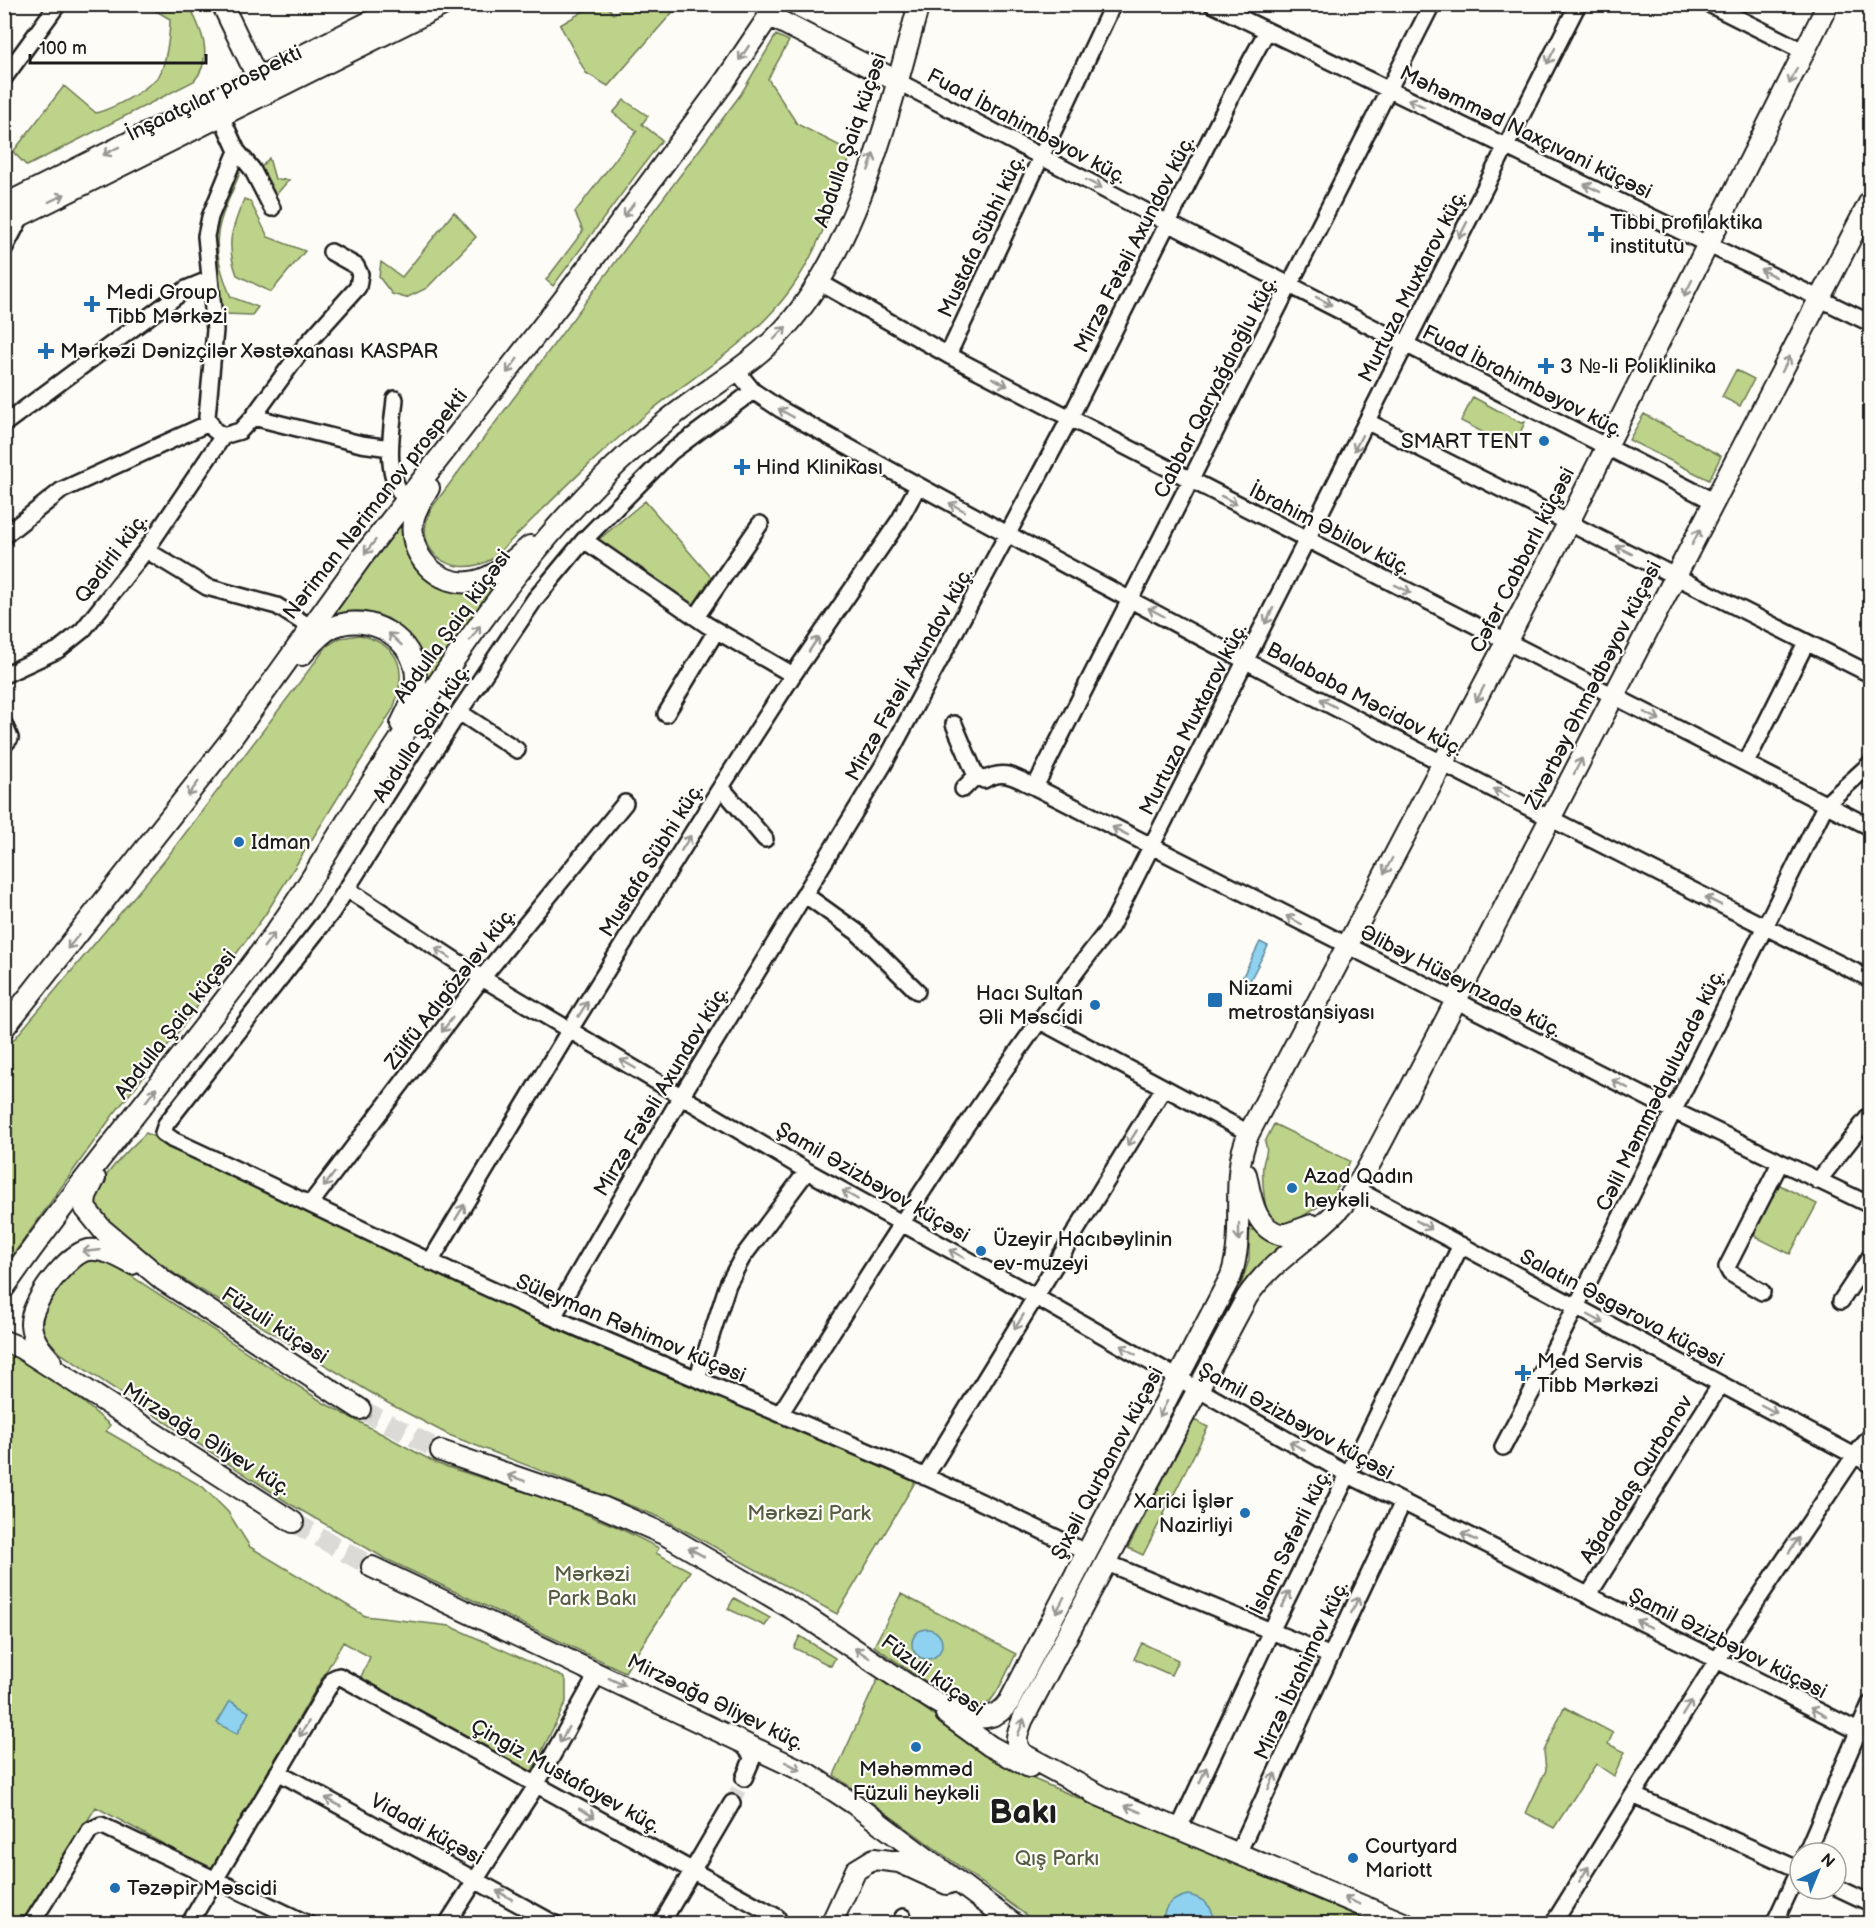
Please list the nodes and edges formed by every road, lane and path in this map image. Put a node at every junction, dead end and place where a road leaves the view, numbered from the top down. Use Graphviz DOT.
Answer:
graph roads {
  1 [pos="58,4"];
  2 [pos="222,4"];
  3 [pos="405,4"];
  4 [pos="445,4"];
  5 [pos="919,4"];
  6 [pos="1113,4"];
  7 [pos="1432,4"];
  8 [pos="1578,4"];
  9 [pos="1709,4"];
  10 [pos="1828,4"];
  11 [pos="1214,5"];
  12 [pos="774,10"];
  13 [pos="1267,31"];
  14 [pos="1805,52"];
  15 [pos="4,78"];
  16 [pos="897,81"];
  17 [pos="261,86"];
  18 [pos="1389,90"];
  19 [pos="228,92"];
  20 [pos="198,107"];
  21 [pos="221,116"];
  22 [pos="1506,146"];
  23 [pos="237,151"];
  24 [pos="1042,157"];
  25 [pos="1870,201"];
  26 [pos="4,205"];
  27 [pos="272,208"];
  28 [pos="13,219"];
  29 [pos="1168,223"];
  30 [pos="1710,244"];
  31 [pos="4,249"];
  32 [pos="331,252"];
  33 [pos="208,280"];
  34 [pos="819,282"];
  35 [pos="1290,284"];
  36 [pos="1820,299"];
  37 [pos="1870,323"];
  38 [pos="1406,344"];
  39 [pos="948,355"];
  40 [pos="736,370"];
  41 [pos="753,391"];
  42 [pos="395,399"];
  43 [pos="253,417"];
  44 [pos="1070,418"];
  45 [pos="1368,422"];
  46 [pos="209,423"];
  47 [pos="4,424"];
  48 [pos="223,436"];
  49 [pos="1608,447"];
  50 [pos="390,448"];
  51 [pos="440,460"];
  52 [pos="1191,481"];
  53 [pos="918,486"];
  54 [pos="406,501"];
  55 [pos="1715,502"];
  56 [pos="560,521"];
  57 [pos="1569,522"];
  58 [pos="760,524"];
  59 [pos="1008,535"];
  60 [pos="4,536"];
  61 [pos="584,540"];
  62 [pos="1308,541"];
  63 [pos="146,550"];
  64 [pos="1676,577"];
  65 [pos="1132,600"];
  66 [pos="696,617"];
  67 [pos="310,627"];
  68 [pos="716,631"];
  69 [pos="1507,642"];
  70 [pos="1806,643"];
  71 [pos="1247,660"];
  72 [pos="1870,674"];
  73 [pos="4,675"];
  74 [pos="793,675"];
  75 [pos="1614,697"];
  76 [pos="459,712"];
  77 [pos="666,714"];
  78 [pos="4,724"];
  79 [pos="954,724"];
  80 [pos="229,742"];
  81 [pos="4,745"];
  82 [pos="517,750"];
  83 [pos="1443,763"];
  84 [pos="1746,763"];
  85 [pos="1870,764"];
  86 [pos="976,776"];
  87 [pos="370,785"];
  88 [pos="721,787"];
  89 [pos="1035,787"];
  90 [pos="963,789"];
  91 [pos="625,803"];
  92 [pos="1826,804"];
  93 [pos="1551,818"];
  94 [pos="1870,827"];
  95 [pos="765,839"];
  96 [pos="1150,847"];
  97 [pos="347,890"];
  98 [pos="804,894"];
  99 [pos="1765,927"];
  100 [pos="1346,946"];
  101 [pos="482,978"];
  102 [pos="1870,980"];
  103 [pos="917,991"];
  104 [pos="1456,1001"];
  105 [pos="1038,1020"];
  106 [pos="4,1029"];
  107 [pos="569,1031"];
  108 [pos="1163,1089"];
  109 [pos="682,1095"];
  110 [pos="1672,1110"];
  111 [pos="1870,1115"];
  112 [pos="163,1132"];
  113 [pos="1249,1132"];
  114 [pos="114,1141"];
  115 [pos="1242,1152"];
  116 [pos="1780,1163"];
  117 [pos="807,1171"];
  118 [pos="1818,1181"];
  119 [pos="1354,1188"];
  120 [pos="311,1203"];
  121 [pos="1870,1205"];
  122 [pos="1340,1208"];
  123 [pos="901,1224"];
  124 [pos="1461,1245"];
  125 [pos="1870,1257"];
  126 [pos="430,1262"];
  127 [pos="164,1281"];
  128 [pos="4,1288"];
  129 [pos="1762,1292"];
  130 [pos="1034,1296"];
  131 [pos="1841,1300"];
  132 [pos="1575,1309"];
  133 [pos="553,1317"];
  134 [pos="4,1341"];
  135 [pos="1178,1378"];
  136 [pos="697,1380"];
  137 [pos="1720,1385"];
  138 [pos="1198,1389"];
  139 [pos="96,1396"];
  140 [pos="360,1409"];
  141 [pos="780,1414"];
  142 [pos="1870,1437"];
  143 [pos="1503,1447"];
  144 [pos="441,1451"];
  145 [pos="1855,1455"];
  146 [pos="1870,1464"];
  147 [pos="1347,1474"];
  148 [pos="926,1477"];
  149 [pos="1402,1504"];
  150 [pos="293,1522"];
  151 [pos="1087,1553"];
  152 [pos="1105,1562"];
  153 [pos="372,1567"];
  154 [pos="1588,1596"];
  155 [pos="1270,1630"];
  156 [pos="1331,1656"];
  157 [pos="564,1657"];
  158 [pos="1717,1660"];
  159 [pos="911,1686"];
  160 [pos="1870,1704"];
  161 [pos="1864,1735"];
  162 [pos="732,1736"];
  163 [pos="278,1772"];
  164 [pos="744,1778"];
  165 [pos="536,1785"];
  166 [pos="1633,1795"];
  167 [pos="1103,1797"];
  168 [pos="732,1803"];
  169 [pos="1179,1828"];
  170 [pos="1812,1841"];
  171 [pos="1238,1853"];
  172 [pos="1788,1864"];
  173 [pos="693,1871"];
  174 [pos="214,1879"];
  175 [pos="475,1880"];
  176 [pos="1848,1893"];
  177 [pos="1788,1894"];
  178 [pos="1870,1903"];
  179 [pos="987,1904"];
  180 [pos="777,1917"];
  181 [pos="31,1923"];
  182 [pos="189,1923"];
  183 [pos="308,1923"];
  184 [pos="447,1923"];
  185 [pos="555,1923"];
  186 [pos="662,1923"];
  187 [pos="831,1923"];
  188 [pos="1014,1923"];
  189 [pos="1406,1923"];
  190 [pos="1553,1923"];
  191 [pos="1774,1923"];
  1 -- 15 [label="street"];
  2 -- 17 [label="main road"];
  3 -- 17 [label="main road, İnşaatçılar prospekti"];
  4 -- 17 [label="main road, İnşaatçılar prospekti"];
  5 -- 16 [label="main road, Abdulla Şaiq küçəsi"];
  6 -- 24 [label="street, Mustafa Sübhi küç."];
  7 -- 18 [label="street, Cabbar Qaryağdıoğlu küç."];
  8 -- 22 [label="street, Murtuza Muxtarov küç., one-way"];
  9 -- 14 [label="street"];
  10 -- 14 [label="main road, Cəfər Cabbarlı küçəsi"];
  11 -- 13 [label="street, Məhəmməd Naxçıvani küçəsi"];
  12 -- 16 [label="main road"];
  12 -- 51 [label="main road, Nəriman Nərimanov prospekti, one-way"];
  13 -- 18 [label="street, Məhəmməd Naxçıvani küçəsi"];
  13 -- 29 [label="street, Mirzə Fətəli Axundov küç."];
  14 -- 30 [label="main road, Cəfər Cabbarlı küçəsi, one-way"];
  16 -- 24 [label="street, Fuad İbrahimbəyov küç."];
  34 -- 16 [label="main road, Abdulla Şaiq küçəsi, one-way"];
  17 -- 19 [label="main road, İnşaatçılar prospekti"];
  17 -- 21 [label="main road, İnşaatçılar prospekti"];
  22 -- 18 [label="street, Məhəmməd Naxçıvani küçəsi, one-way"];
  18 -- 35 [label="street, Cabbar Qaryağdıoğlu küç."];
  19 -- 20 [label="main road, İnşaatçılar prospekti"];
  19 -- 21 [label="main road"];
  20 -- 21 [label="main road"];
  20 -- 26 [label="main road, İnşaatçılar prospekti, one-way"];
  21 -- 23 [label="street"];
  28 -- 21 [label="main road, İnşaatçılar prospekti, one-way"];
  30 -- 22 [label="street, Məhəmməd Naxçıvani küçəsi, one-way"];
  22 -- 38 [label="street, Murtuza Muxtarov küç., one-way"];
  23 -- 27 [label="street"];
  23 -- 33 [label="street"];
  24 -- 29 [label="street, Fuad İbrahimbəyov küç., one-way"];
  24 -- 39 [label="street, Mustafa Sübhi küç."];
  25 -- 36 [label="main road, Zivərbəy Əhmədbəyov küçəsi"];
  28 -- 31 [label="street"];
  29 -- 35 [label="street, Fuad İbrahimbəyov küç."];
  29 -- 44 [label="street, Mirzə Fətəli Axundov küç."];
  36 -- 30 [label="street, Məhəmməd Naxçıvani küçəsi, one-way"];
  30 -- 49 [label="main road, Cəfər Cabbarlı küçəsi, one-way"];
  32 -- 43 [label="street"];
  33 -- 46 [label="street"];
  33 -- 47 [label="street"];
  34 -- 39 [label="street, İbrahim Əbilov küç."];
  40 -- 34 [label="main road, Abdulla Şaiq küçəsi, one-way"];
  35 -- 38 [label="street, Fuad İbrahimbəyov küç., one-way"];
  35 -- 52 [label="street, Cabbar Qaryağdıoğlu küç."];
  36 -- 37 [label="street, Məhəmməd Naxçıvani küçəsi"];
  55 -- 36 [label="main road, Zivərbəy Əhmədbəyov küçəsi, one-way"];
  38 -- 45 [label="street, Murtuza Muxtarov küç."];
  38 -- 49 [label="street, Fuad İbrahimbəyov küç."];
  39 -- 44 [label="street, İbrahim Əbilov küç., one-way"];
  40 -- 41 [label="street, Balababa Məcidov küç."];
  40 -- 56 [label="main road, Abdulla Şaiq küçəsi"];
  53 -- 41 [label="street, Balababa Məcidov küç., one-way"];
  41 -- 61 [label="street, Abdulla Şaiq küç."];
  42 -- 50 [label="street"];
  43 -- 48 [label="street"];
  43 -- 50 [label="street"];
  44 -- 52 [label="street, İbrahim Əbilov küç."];
  44 -- 59 [label="street, Mirzə Fətəli Axundov küç."];
  45 -- 57 [label="street"];
  45 -- 62 [label="street, Murtuza Muxtarov küç., one-way"];
  46 -- 48 [label="street"];
  46 -- 60 [label="street"];
  48 -- 63 [label="street, Qədirli küç."];
  49 -- 55 [label="street, Fuad İbrahimbəyov küç."];
  49 -- 57 [label="main road, Cəfər Cabbarlı küçəsi"];
  50 -- 54 [label="street"];
  51 -- 54 [label="main road, Nəriman Nərimanov prospekti"];
  51 -- 56 [label="main road"];
  52 -- 62 [label="street, İbrahim Əbilov küç., one-way"];
  52 -- 65 [label="street, Cabbar Qaryağdıoğlu küç."];
  59 -- 53 [label="street, Balababa Məcidov küç., one-way"];
  74 -- 53 [label="street, Mustafa Sübhi küç., one-way"];
  54 -- 67 [label="main road, Nəriman Nərimanov prospekti, one-way"];
  64 -- 55 [label="main road, Zivərbəy Əhmədbəyov küçəsi, one-way"];
  87 -- 56 [label="main road, Abdulla Şaiq küçəsi, one-way"];
  64 -- 57 [label="street, one-way"];
  57 -- 69 [label="main road, Cəfər Cabbarlı küçəsi"];
  58 -- 66 [label="street"];
  59 -- 65 [label="street, Balababa Məcidov küç."];
  59 -- 98 [label="street, Mirzə Fətəli Axundov küç."];
  61 -- 66 [label="street"];
  61 -- 76 [label="street, Abdulla Şaiq küç."];
  62 -- 69 [label="street, İbrahim Əbilov küç., one-way"];
  62 -- 71 [label="street, Murtuza Muxtarov küç., one-way"];
  63 -- 67 [label="street"];
  63 -- 73 [label="street, Qədirli küç."];
  64 -- 70 [label="street"];
  64 -- 75 [label="main road, Zivərbəy Əhmədbəyov küçəsi"];
  71 -- 65 [label="street, Balababa Məcidov küç., one-way"];
  65 -- 89 [label="street, Cabbar Qaryağdıoğlu küç."];
  66 -- 68 [label="street"];
  67 -- 80 [label="main road, Nəriman Nərimanov prospekti"];
  68 -- 74 [label="street"];
  68 -- 77 [label="street"];
  69 -- 75 [label="street, İbrahim Əbilov küç."];
  69 -- 83 [label="main road, Cəfər Cabbarlı küçəsi, one-way"];
  70 -- 72 [label="street"];
  70 -- 84 [label="street"];
  83 -- 71 [label="street, Balababa Məcidov küç., one-way"];
  71 -- 96 [label="street, Murtuza Muxtarov küç."];
  74 -- 88 [label="street, Mustafa Sübhi küç."];
  75 -- 84 [label="street, İbrahim Əbilov küç., one-way"];
  93 -- 75 [label="main road, Zivərbəy Əhmədbəyov küçəsi, one-way"];
  76 -- 82 [label="street"];
  76 -- 97 [label="street, Abdulla Şaiq küç."];
  78 -- 81 [label="street"];
  79 -- 86 [label="street"];
  87 -- 80 [label="main road, one-way"];
  80 -- 106 [label="main road, Nəriman Nərimanov prospekti, one-way"];
  93 -- 83 [label="street, Balababa Məcidov küç., one-way"];
  83 -- 100 [label="main road, Cəfər Cabbarlı küçəsi, one-way"];
  84 -- 92 [label="street, İbrahim Əbilov küç."];
  85 -- 92 [label="street, Cəlil Məmmədquluzadə küç."];
  86 -- 89 [label="street, Əlibəy Hüseynzadə küç."];
  86 -- 90 [label="street"];
  114 -- 87 [label="main road, Abdulla Şaiq küçəsi, one-way"];
  88 -- 95 [label="street"];
  107 -- 88 [label="street, Mustafa Sübhi küç., one-way"];
  96 -- 89 [label="street, Əlibəy Hüseynzadə küç., one-way"];
  91 -- 101 [label="street, Zülfü Adıgözələv küç."];
  92 -- 94 [label="street, İbrahim Əbilov küç."];
  92 -- 99 [label="street, Cəlil Məmmədquluzadə küç."];
  99 -- 93 [label="street, Balababa Məcidov küç., one-way"];
  93 -- 104 [label="main road, Zivərbəy Əhmədbəyov küçəsi"];
  100 -- 96 [label="street, Əlibəy Hüseynzadə küç., one-way"];
  96 -- 105 [label="street, Murtuza Muxtarov küç."];
  101 -- 97 [label="street, Şamil Əzizbəyov küçəsi, one-way"];
  97 -- 112 [label="street, Abdulla Şaiq küç."];
  98 -- 103 [label="street"];
  98 -- 109 [label="street, Mirzə Fətəli Axundov küç."];
  99 -- 102 [label="street, Balababa Məcidov küç."];
  99 -- 110 [label="street, Cəlil Məmmədquluzadə küç."];
  100 -- 104 [label="street, Əlibəy Hüseynzadə küç."];
  100 -- 113 [label="main road, Cəfər Cabbarlı küçəsi"];
  101 -- 107 [label="street, Şamil Əzizbəyov küçəsi"];
  101 -- 120 [label="street, Zülfü Adıgözələv küç., one-way"];
  110 -- 104 [label="street, Əlibəy Hüseynzadə küç., one-way"];
  104 -- 119 [label="main road, Zivərbəy Əhmədbəyov küçəsi"];
  105 -- 108 [label="street"];
  105 -- 123 [label="street, Murtuza Muxtarov küç."];
  109 -- 107 [label="street, Şamil Əzizbəyov küçəsi, one-way"];
  126 -- 107 [label="street, Mustafa Sübhi küç., one-way"];
  108 -- 113 [label="street"];
  108 -- 130 [label="street, one-way"];
  109 -- 117 [label="street, Şamil Əzizbəyov küçəsi"];
  109 -- 133 [label="street, Mirzə Fətəli Axundov küç."];
  110 -- 116 [label="street, Əlibəy Hüseynzadə küç."];
  110 -- 132 [label="street, Cəlil Məmmədquluzadə küç."];
  111 -- 118 [label="street"];
  112 -- 120 [label="street, Süleyman Rəhimov küçəsi"];
  113 -- 115 [label="main road, Şıxəli Qurbanov küçəsi"];
  114 -- 127 [label="main road"];
  114 -- 128 [label="main road, Abdulla Şaiq küçəsi"];
  115 -- 122 [label="main road"];
  115 -- 135 [label="main road, Şıxəli Qurbanov küçəsi, one-way"];
  116 -- 118 [label="street, Əlibəy Hüseynzadə küç."];
  116 -- 129 [label="street"];
  123 -- 117 [label="street, Şamil Əzizbəyov küçəsi, one-way"];
  117 -- 136 [label="street"];
  118 -- 121 [label="street, Əlibəy Hüseynzadə küç."];
  119 -- 122 [label="main road, Zivərbəy Əhmədbəyov küçəsi"];
  119 -- 124 [label="street, Salatın Əsgərova küçəsi, one-way"];
  120 -- 126 [label="street, Süleyman Rəhimov küçəsi"];
  122 -- 138 [label="main road"];
  130 -- 123 [label="street, Şamil Əzizbəyov küçəsi, one-way"];
  123 -- 141 [label="street, Murtuza Muxtarov küç."];
  124 -- 132 [label="street, Salatın Əsgərova küçəsi"];
  124 -- 147 [label="street, İslam Səfərli küç."];
  125 -- 131 [label="street"];
  126 -- 133 [label="street, Süleyman Rəhimov küçəsi"];
  127 -- 139 [label="main road, one-way"];
  127 -- 140 [label="main road, Füzuli küçəsi"];
  135 -- 130 [label="street, Şamil Əzizbəyov küçəsi, one-way"];
  130 -- 148 [label="street, one-way"];
  132 -- 137 [label="street, Salatın Əsgərova küçəsi, one-way"];
  132 -- 143 [label="street, Cəlil Məmmədquluzadə küç."];
  133 -- 136 [label="street, Süleyman Rəhimov küçəsi"];
  134 -- 139 [label="main road"];
  135 -- 138 [label="street, Şamil Əzizbəyov küçəsi"];
  135 -- 151 [label="main road, Şıxəli Qurbanov küçəsi, one-way"];
  136 -- 141 [label="street, Süleyman Rəhimov küçəsi"];
  137 -- 145 [label="street, Salatın Əsgərova küçəsi, one-way"];
  137 -- 154 [label="street, Ağadadaş Qurbanov"];
  147 -- 138 [label="street, Şamil Əzizbəyov küçəsi, one-way"];
  138 -- 152 [label="main road"];
  139 -- 150 [label="main road, Mirzəağa Əliyev küç."];
  141 -- 148 [label="street, Süleyman Rəhimov küçəsi"];
  142 -- 145 [label="street"];
  159 -- 144 [label="main road, Füzuli küçəsi, one-way"];
  145 -- 146 [label="street, Salatın Əsgərova küçəsi"];
  158 -- 145 [label="street, one-way"];
  147 -- 149 [label="street, Şamil Əzizbəyov küçəsi"];
  155 -- 147 [label="street, İslam Səfərli küç., one-way"];
  148 -- 151 [label="street, Süleyman Rəhimov küçəsi"];
  154 -- 149 [label="street, Şamil Əzizbəyov küçəsi, one-way"];
  156 -- 149 [label="street, Mirzə İbrahimov küç., one-way"];
  151 -- 159 [label="main road, Şıxəli Qurbanov küçəsi, one-way"];
  152 -- 155 [label="street"];
  167 -- 152 [label="main road, one-way"];
  153 -- 157 [label="main road, Mirzəağa Əliyev küç."];
  158 -- 154 [label="street, Şamil Əzizbəyov küçəsi, one-way"];
  155 -- 156 [label="street"];
  169 -- 155 [label="street, İslam Səfərli küç., one-way"];
  171 -- 156 [label="street, Mirzə İbrahimov küç., one-way"];
  157 -- 162 [label="main road, Mirzəağa Əliyev küç., one-way"];
  157 -- 165 [label="street, one-way"];
  161 -- 158 [label="street, Şamil Əzizbəyov küçəsi, one-way"];
  166 -- 158 [label="street, one-way"];
  159 -- 167 [label="main road, Füzuli küçəsi"];
  160 -- 161 [label="street"];
  161 -- 170 [label="street"];
  162 -- 164 [label="street"];
  162 -- 179 [label="main road, Mirzəağa Əliyev küç., one-way"];
  165 -- 163 [label="street, Çingiz Mustafayev küç., one-way"];
  163 -- 174 [label="street"];
  175 -- 163 [label="street, Vidadi küçəsi, one-way"];
  165 -- 173 [label="street, Çingiz Mustafayev küç., one-way"];
  165 -- 175 [label="street"];
  166 -- 172 [label="street"];
  190 -- 166 [label="street, one-way"];
  169 -- 167 [label="main road, Füzuli küçəsi, one-way"];
  168 -- 173 [label="street"];
  169 -- 171 [label="main road, Füzuli küçəsi"];
  189 -- 171 [label="main road, Füzuli küçəsi, one-way"];
  173 -- 180 [label="street, Çingiz Mustafayev küç."];
  173 -- 186 [label="street"];
  174 -- 181 [label="street"];
  174 -- 182 [label="street"];
  174 -- 183 [label="street"];
  175 -- 184 [label="street"];
  185 -- 175 [label="street, Vidadi küçəsi, one-way"];
  176 -- 178 [label="street"];
  177 -- 191 [label="street"];
  179 -- 187 [label="main road"];
  179 -- 188 [label="main road, Mirzəağa Əliyev küç."];
}
